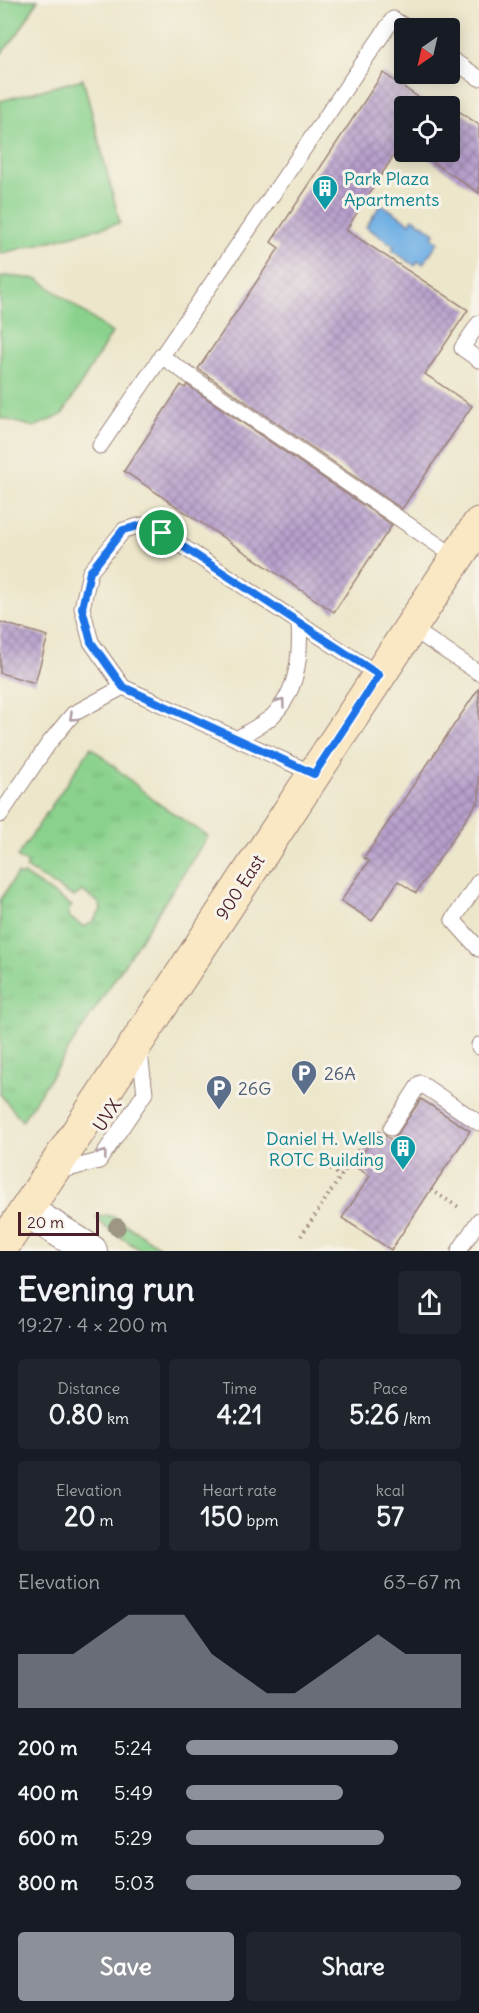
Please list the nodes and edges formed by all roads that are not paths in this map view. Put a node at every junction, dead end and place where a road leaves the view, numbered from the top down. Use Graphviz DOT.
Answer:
graph roads {
  1 [pos="394,20"];
  2 [pos="460,65"];
  3 [pos="479,78"];
  4 [pos="479,323"];
  5 [pos="161,356"];
  6 [pos="479,360"];
  7 [pos="99,446"];
  8 [pos="479,524"];
  9 [pos="457,558"];
  10 [pos="299,624"];
  11 [pos="411,628"];
  12 [pos="479,673"];
  13 [pos="379,675"];
  14 [pos="123,687"];
  15 [pos="237,739"];
  16 [pos="314,774"];
  17 [pos="0,815"];
  18 [pos="479,881"];
  19 [pos="479,949"];
  20 [pos="479,1123"];
  21 [pos="391,1128"];
  22 [pos="478,1224"];
  23 [pos="9,1233"];
  24 [pos="91,1251"];
  25 [pos="459,1251"];
  1 -- 5 [label="lane"];
  2 -- 3 [label="lane"];
  4 -- 6 [label="lane"];
  5 -- 7 [label="lane"];
  5 -- 9 [label="lane"];
  8 -- 9 [label="main road, 900 East"];
  9 -- 11 [label="main road, 900 East"];
  10 -- 13 [label="lane"];
  10 -- 14 [label="lane"];
  15 -- 10 [label="lane, one-way"];
  11 -- 12 [label="lane"];
  11 -- 13 [label="main road, 900 East"];
  13 -- 16 [label="main road, 900 East"];
  14 -- 15 [label="lane"];
  14 -- 17 [label="lane, one-way"];
  15 -- 16 [label="lane"];
  16 -- 23 [label="main road, 900 East"];
  18 -- 19 [label="lane"];
  20 -- 21 [label="lane"];
  22 -- 25 [label="lane"];
  23 -- 24 [label="street"];
}
